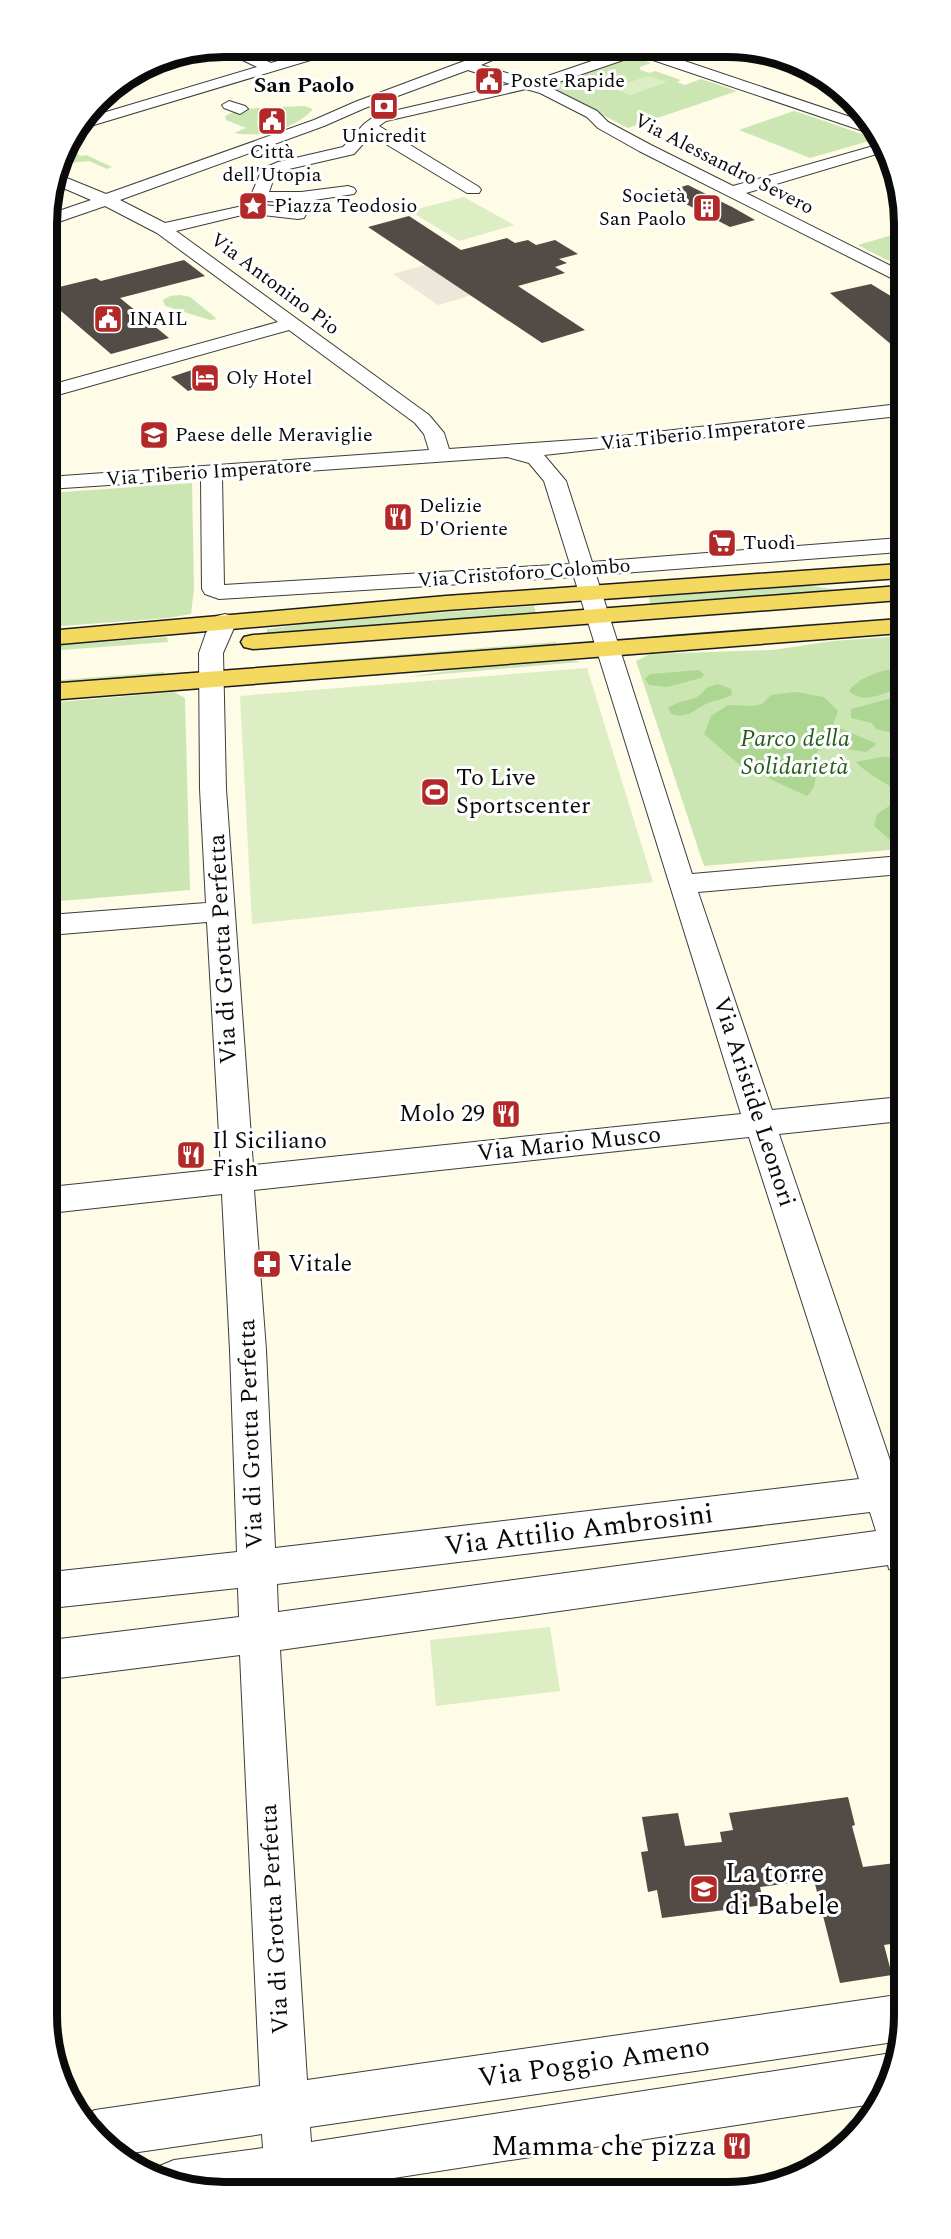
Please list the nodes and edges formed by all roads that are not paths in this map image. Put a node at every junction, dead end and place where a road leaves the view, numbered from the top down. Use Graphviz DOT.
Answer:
graph roads {
  1 [pos="252,57"];
  2 [pos="288,57"];
  3 [pos="298,57"];
  4 [pos="454,57"];
  5 [pos="489,57"];
  6 [pos="615,57"];
  7 [pos="657,57"];
  8 [pos="697,57"];
  9 [pos="270,64"];
  10 [pos="468,65"];
  11 [pos="529,85"];
  12 [pos="352,99"];
  13 [pos="844,106"];
  14 [pos="103,109"];
  15 [pos="92,122"];
  16 [pos="862,126"];
  17 [pos="369,127"];
  18 [pos="877,149"];
  19 [pos="880,157"];
  20 [pos="826,173"];
  21 [pos="63,182"];
  22 [pos="473,190"];
  23 [pos="348,191"];
  24 [pos="731,192"];
  25 [pos="97,196"];
  26 [pos="776,197"];
  27 [pos="256,199"];
  28 [pos="58,203"];
  29 [pos="753,203"];
  30 [pos="298,214"];
  31 [pos="57,216"];
  32 [pos="163,229"];
  33 [pos="894,275"];
  34 [pos="292,324"];
  35 [pos="57,389"];
  36 [pos="894,411"];
  37 [pos="604,444"];
  38 [pos="507,451"];
  39 [pos="441,455"];
  40 [pos="211,472"];
  41 [pos="555,481"];
  42 [pos="57,482"];
  43 [pos="894,545"];
  44 [pos="828,550"];
  45 [pos="581,569"];
  46 [pos="894,571"];
  47 [pos="842,574"];
  48 [pos="800,577"];
  49 [pos="590,593"];
  50 [pos="894,598"];
  51 [pos="858,612"];
  52 [pos="225,621"];
  53 [pos="894,626"];
  54 [pos="602,632"];
  55 [pos="798,634"];
  56 [pos="57,637"];
  57 [pos="266,657"];
  58 [pos="57,658"];
  59 [pos="211,662"];
  60 [pos="332,670"];
  61 [pos="57,672"];
  62 [pos="57,690"];
  63 [pos="894,866"];
  64 [pos="682,884"];
  65 [pos="221,911"];
  66 [pos="57,924"];
  67 [pos="894,1110"];
  68 [pos="762,1124"];
  69 [pos="237,1180"];
  70 [pos="57,1199"];
  71 [pos="892,1492"];
  72 [pos="894,1550"];
  73 [pos="256,1568"];
  74 [pos="57,1589"];
  75 [pos="259,1633"];
  76 [pos="57,1659"];
  77 [pos="894,2018"];
  78 [pos="881,2080"];
  79 [pos="285,2106"];
  80 [pos="106,2132"];
  81 [pos="288,2179"];
  82 [pos="222,2182"];
  1 -- 9 [label="street"];
  2 -- 9 [label="street"];
  3 -- 9 [label="street"];
  4 -- 12 [label="street"];
  5 -- 10 [label="street"];
  6 -- 11 [label="street"];
  7 -- 16 [label="street"];
  8 -- 13 [label="street"];
  9 -- 14 [label="street"];
  9 -- 15 [label="street"];
  10 -- 11 [label="street, Via Alessandro Severo"];
  10 -- 12 [label="street"];
  11 -- 17 [label="street"];
  11 -- 24 [label="street, Via Alessandro Severo"];
  12 -- 25 [label="street"];
  12 -- 25 [label="street"];
  17 -- 22 [label="street"];
  17 -- 27 [label="street"];
  18 -- 24 [label="street"];
  19 -- 20 [label="street"];
  21 -- 25 [label="street, Via Antonino Pio"];
  23 -- 27 [label="street"];
  24 -- 29 [label="street, Via Alessandro Severo"];
  25 -- 28 [label="street"];
  25 -- 31 [label="street"];
  25 -- 32 [label="street, Via Antonino Pio"];
  26 -- 29 [label="street"];
  27 -- 30 [label="street"];
  27 -- 32 [label="street"];
  29 -- 33 [label="street, Via Alessandro Severo"];
  32 -- 34 [label="street, Via Antonino Pio"];
  34 -- 35 [label="street"];
  34 -- 39 [label="street, Via Antonino Pio"];
  36 -- 37 [label="street, Via Tiberio Imperatore"];
  37 -- 38 [label="street, Via Tiberio Imperatore"];
  37 -- 41 [label="street"];
  38 -- 39 [label="street, Via Tiberio Imperatore"];
  38 -- 41 [label="street"];
  39 -- 40 [label="street, Via Tiberio Imperatore"];
  40 -- 42 [label="street, Via Tiberio Imperatore"];
  40 -- 45 [label="street, Via Cristoforo Colombo"];
  41 -- 45 [label="street"];
  43 -- 44 [label="street, Via Cristoforo Colombo"];
  44 -- 45 [label="street, Via Cristoforo Colombo"];
  44 -- 47 [label="street"];
  45 -- 49 [label="street"];
  46 -- 47 [label="main road, Via Cristoforo Colombo"];
  47 -- 48 [label="main road, Via Cristoforo Colombo"];
  48 -- 49 [label="main road, Via Cristoforo Colombo"];
  48 -- 50 [label="main road"];
  49 -- 52 [label="main road, Via Cristoforo Colombo"];
  49 -- 54 [label="street, Via Cristoforo Colombo"];
  50 -- 51 [label="main road"];
  50 -- 54 [label="main road"];
  51 -- 54 [label="main road"];
  51 -- 55 [label="main road"];
  52 -- 56 [label="main road, Via Cristoforo Colombo"];
  52 -- 59 [label="street"];
  53 -- 55 [label="main road"];
  54 -- 55 [label="main road"];
  54 -- 57 [label="main road"];
  54 -- 59 [label="main road"];
  54 -- 60 [label="main road"];
  54 -- 64 [label="street, Via Aristide Leonori"];
  57 -- 59 [label="main road"];
  57 -- 60 [label="main road"];
  58 -- 59 [label="main road"];
  59 -- 60 [label="main road"];
  59 -- 61 [label="main road"];
  59 -- 62 [label="main road"];
  59 -- 65 [label="street, Via di Grotta Perfetta"];
  63 -- 64 [label="street"];
  64 -- 68 [label="street, Via Aristide Leonori"];
  65 -- 66 [label="street"];
  65 -- 69 [label="street, Via di Grotta Perfetta"];
  67 -- 68 [label="street, Via Mario Musco"];
  68 -- 69 [label="street, Via Mario Musco"];
  68 -- 71 [label="street, Via Aristide Leonori"];
  69 -- 70 [label="street, Via Mario Musco"];
  69 -- 73 [label="street, Via di Grotta Perfetta"];
  71 -- 73 [label="street, Via Attilio Ambrosini"];
  72 -- 75 [label="street"];
  73 -- 74 [label="street, Via Attilio Ambrosini"];
  73 -- 75 [label="street, Via di Grotta Perfetta"];
  75 -- 76 [label="street"];
  75 -- 79 [label="street, Via di Grotta Perfetta"];
  77 -- 79 [label="street, Via Poggio Ameno"];
  78 -- 81 [label="street"];
  79 -- 80 [label="street, Via Poggio Ameno"];
  79 -- 81 [label="street, Via di Grotta Perfetta"];
  81 -- 82 [label="street"];
}
